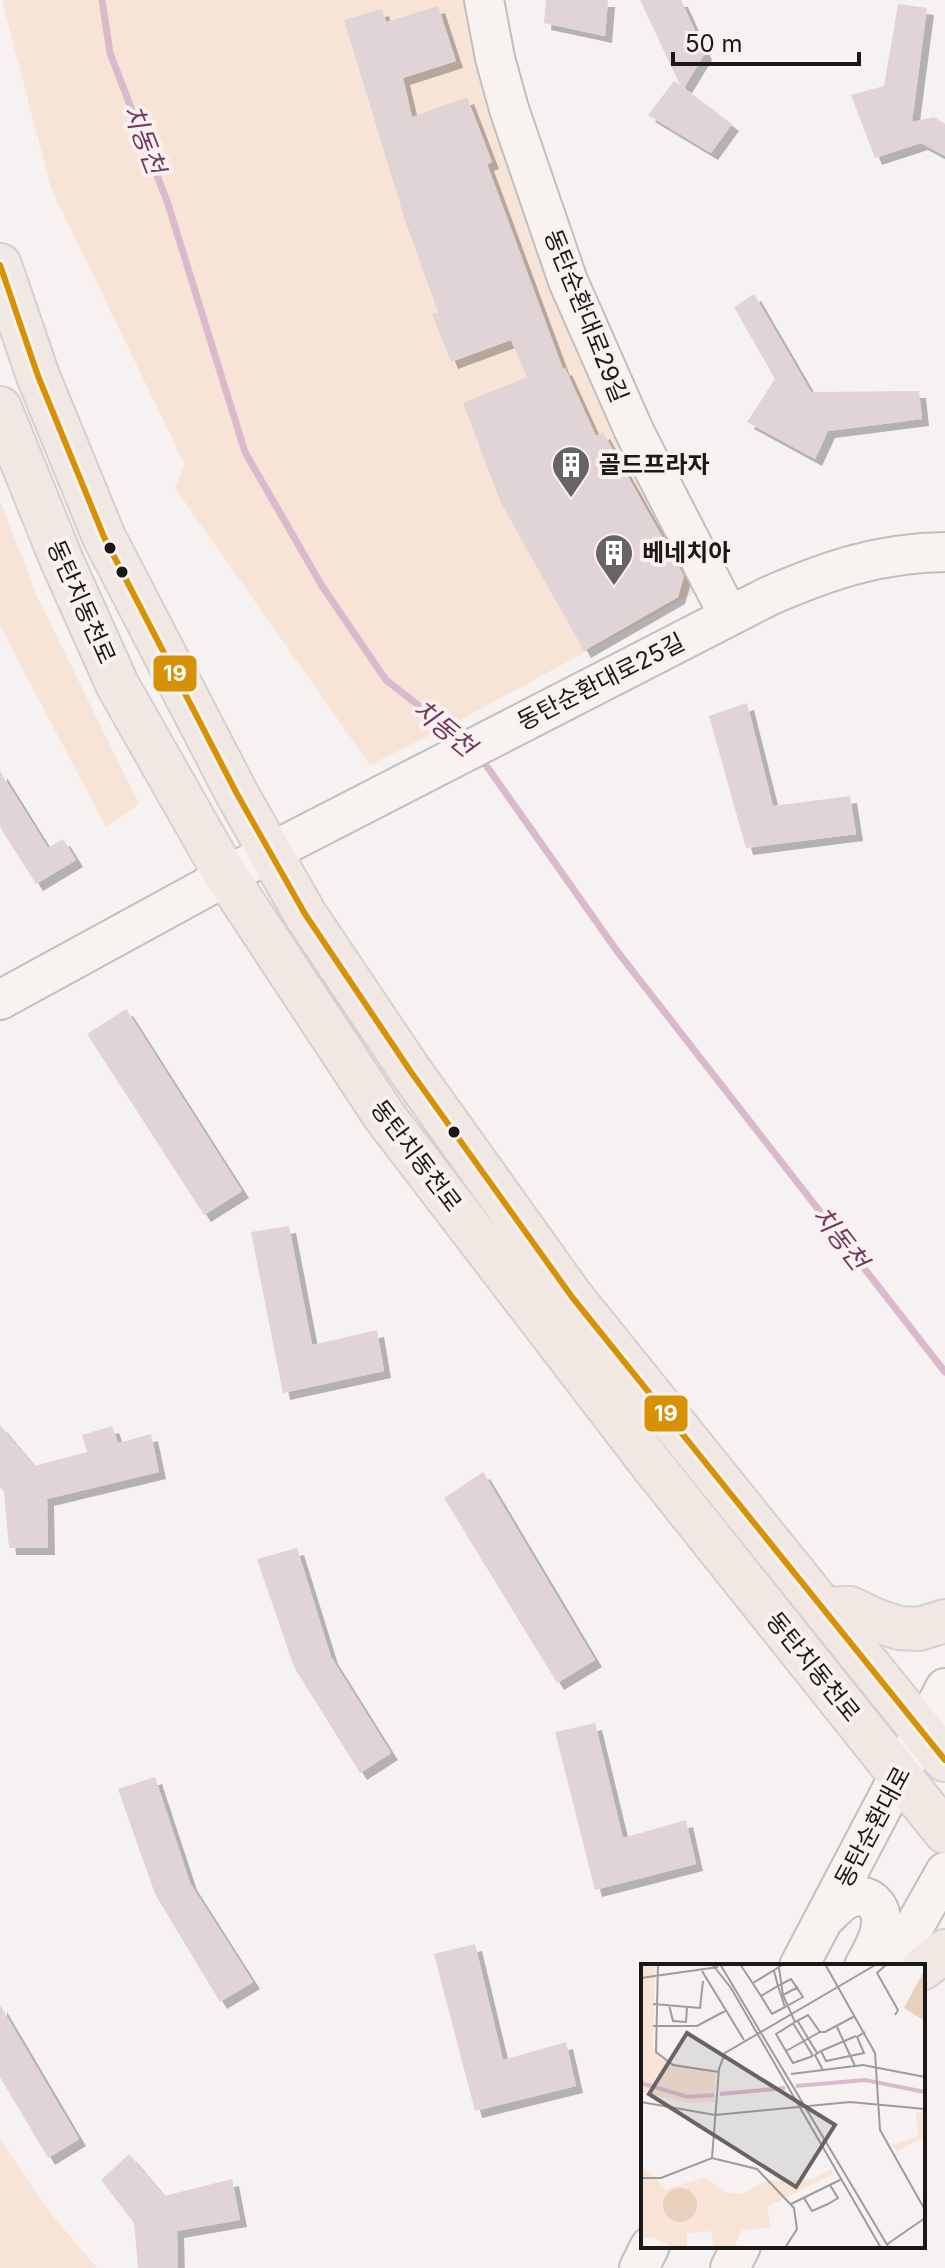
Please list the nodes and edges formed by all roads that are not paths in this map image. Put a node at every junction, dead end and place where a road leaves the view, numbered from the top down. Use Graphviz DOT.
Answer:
graph roads {
  1 [pos="484,0"];
  2 [pos="0,265"];
  3 [pos="0,408"];
  4 [pos="945,552"];
  5 [pos="729,616"];
  6 [pos="269,853"];
  7 [pos="226,876"];
  8 [pos="0,1000"];
  9 [pos="823,1609"];
  10 [pos="945,1621"];
  11 [pos="945,1688"];
  12 [pos="933,1746"];
  13 [pos="900,1776"];
  14 [pos="945,1832"];
  15 [pos="945,1872"];
  16 [pos="825,1919"];
  17 [pos="945,1951"];
  18 [pos="800,1964"];
  19 [pos="865,1964"];
  20 [pos="893,1964"];
  21 [pos="925,1966"];
  22 [pos="649,2248"];
  23 [pos="740,2248"];
  24 [pos="639,2268"];
  25 [pos="730,2268"];
  1 -- 5 [label="street, 동탄순환대로29길"];
  2 -- 6 [label="main road, 동탄치동천로"];
  3 -- 7 [label="main road, 동탄치동천로"];
  4 -- 5 [label="street, 동탄순환대로25길"];
  5 -- 6 [label="street, 동탄순환대로25길"];
  6 -- 7 [label="street, 동탄순환대로25길"];
  6 -- 9 [label="main road, 동탄치동천로"];
  7 -- 8 [label="street, 동탄순환대로25길"];
  7 -- 13 [label="main road, 동탄치동천로"];
  9 -- 10 [label="main road"];
  9 -- 12 [label="main road, 동탄치동천로"];
  11 -- 12 [label="street, 동탄순환대로"];
  12 -- 13 [label="street, 동탄순환대로"];
  13 -- 14 [label="main road, 동탄치동천로"];
  13 -- 16 [label="street, 동탄순환대로"];
  15 -- 20 [label="street"];
  16 -- 18 [label="street, 동탄순환대로"];
  16 -- 19 [label="street"];
  17 -- 21 [label="main road"];
  22 -- 24 [label="street"];
  23 -- 25 [label="street"];
}
